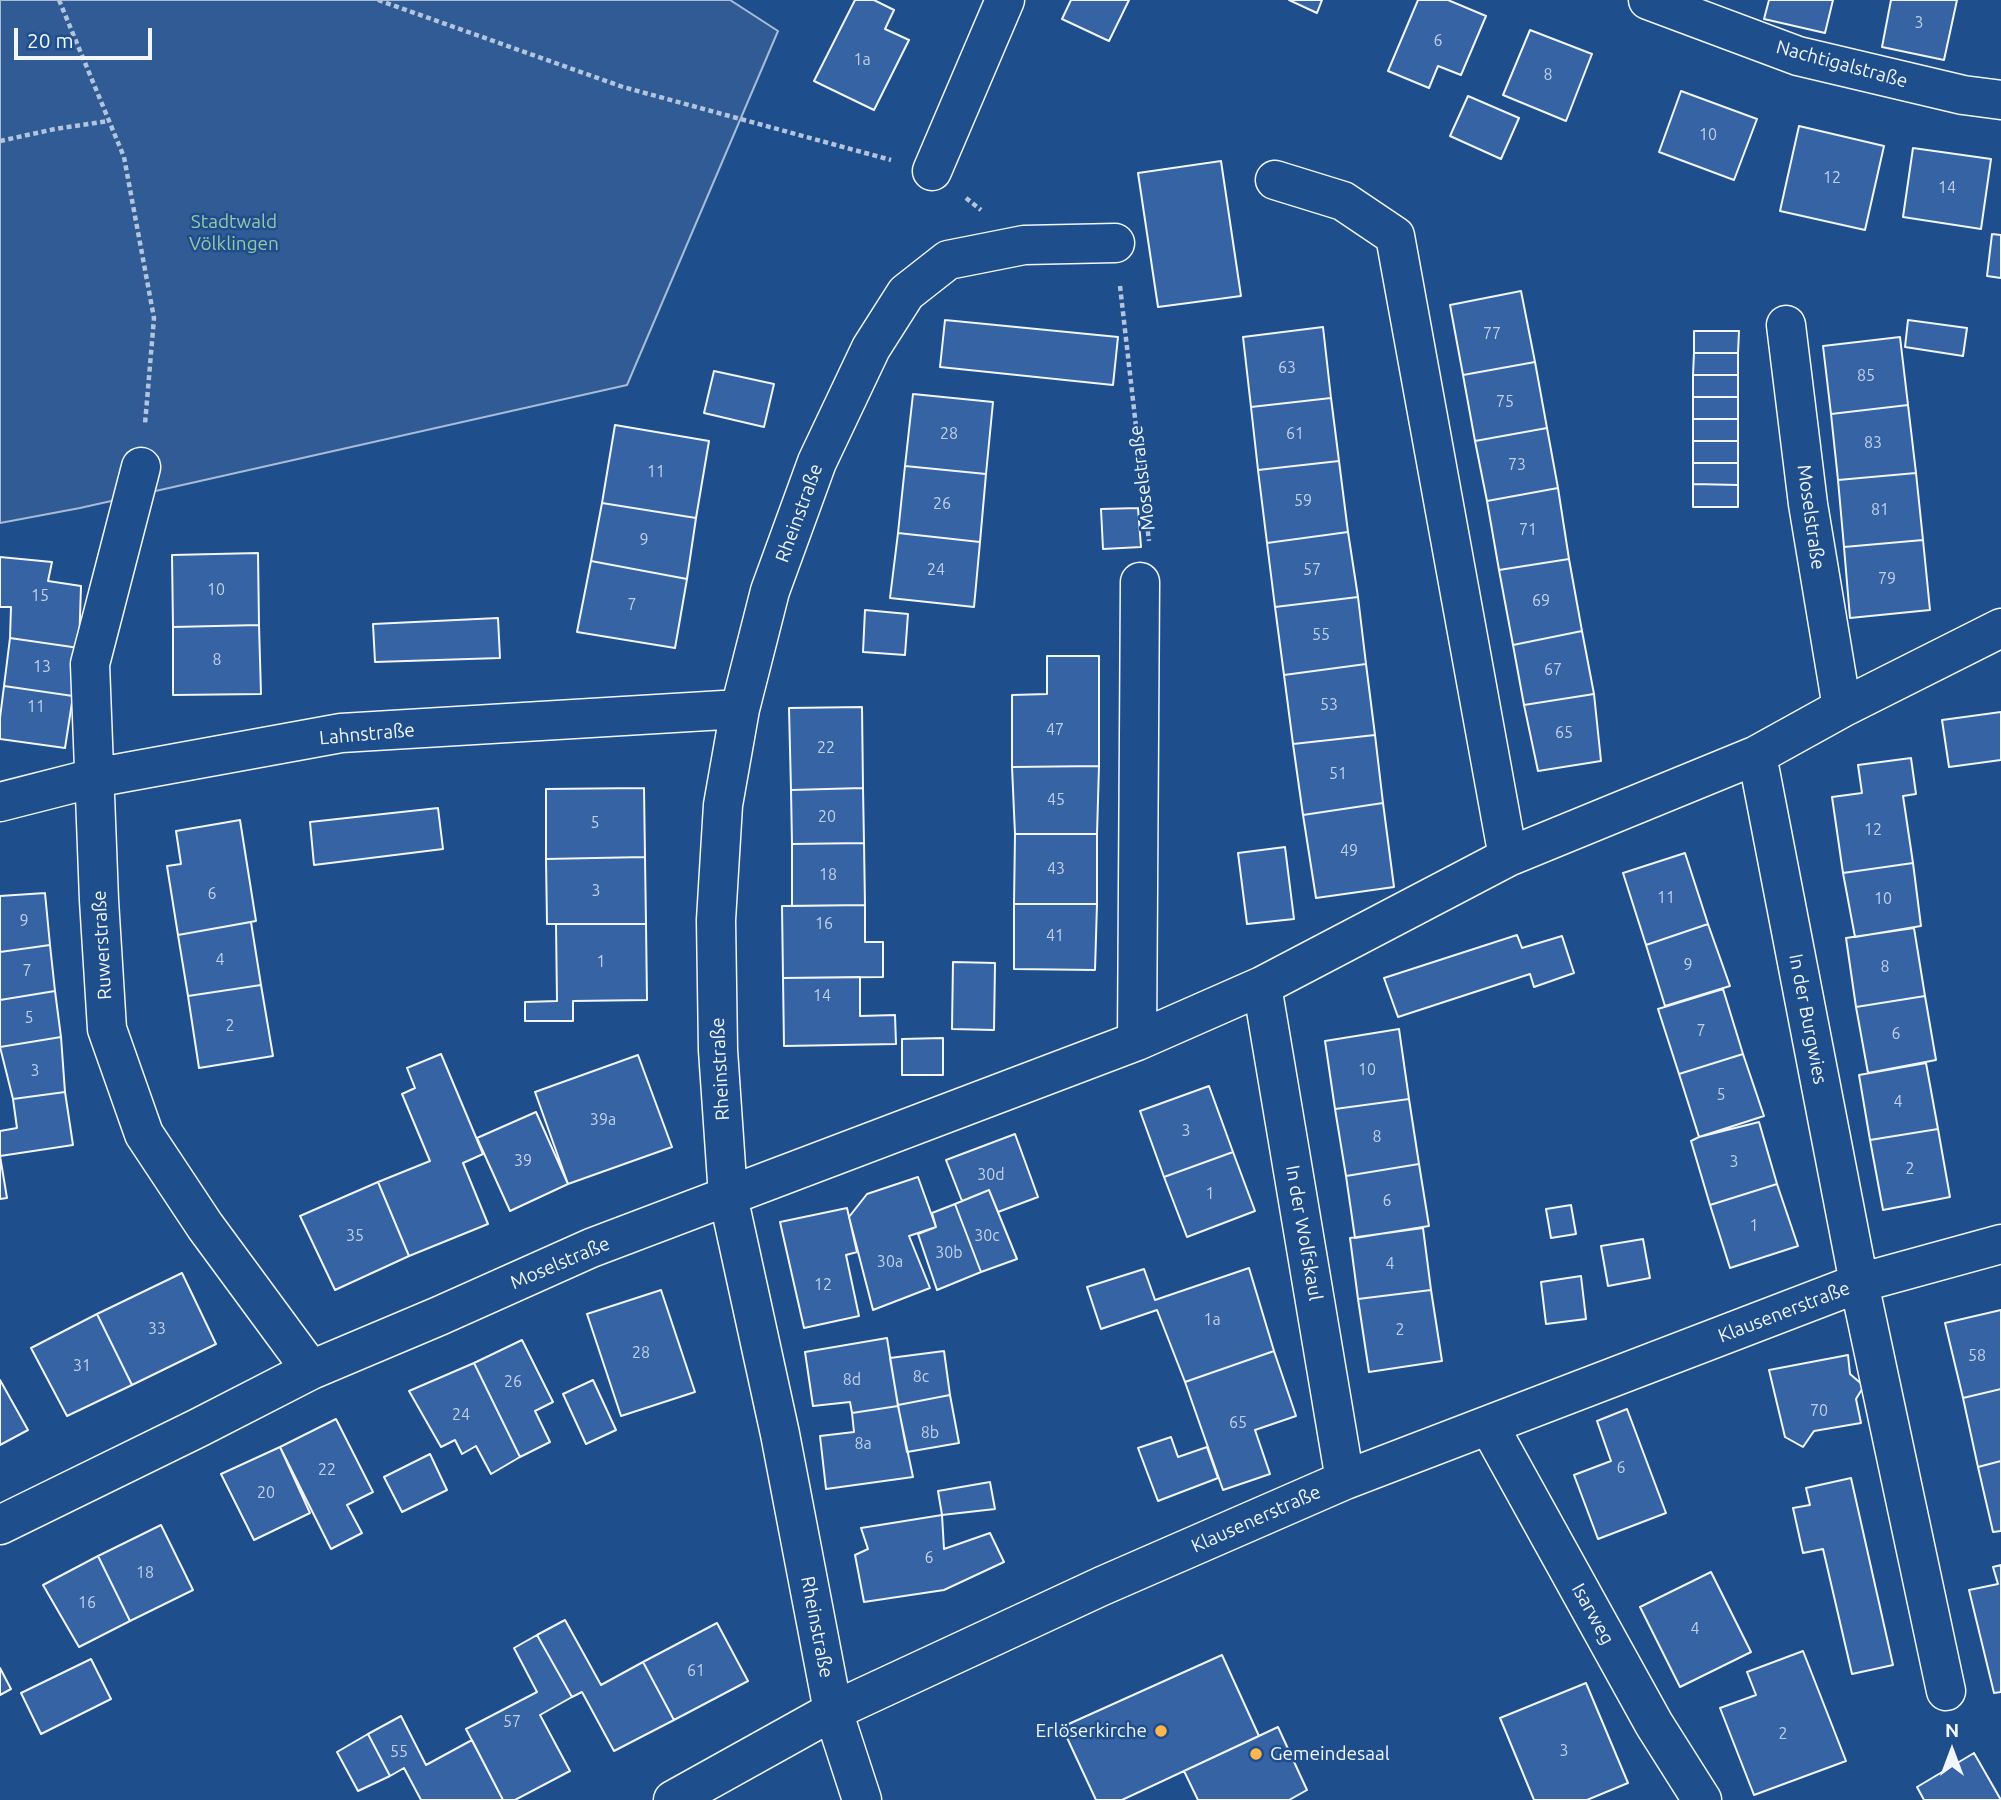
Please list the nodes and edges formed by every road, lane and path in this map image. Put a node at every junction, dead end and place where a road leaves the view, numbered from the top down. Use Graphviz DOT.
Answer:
graph roads {
  1 [pos="59,0"];
  2 [pos="378,0"];
  3 [pos="1005,0"];
  4 [pos="1648,0"];
  5 [pos="1710,11"];
  6 [pos="2001,100"];
  7 [pos="109,121"];
  8 [pos="0,141"];
  9 [pos="932,171"];
  10 [pos="1275,180"];
  11 [pos="1115,243"];
  12 [pos="1786,325"];
  13 [pos="141,467"];
  14 [pos="1140,582"];
  15 [pos="2001,628"];
  16 [pos="1842,708"];
  17 [pos="740,709"];
  18 [pos="1757,755"];
  19 [pos="94,778"];
  20 [pos="0,802"];
  21 [pos="1508,857"];
  22 [pos="1262,986"];
  23 [pos="1137,1041"];
  24 [pos="728,1196"];
  25 [pos="2001,1244"];
  26 [pos="1859,1283"];
  27 [pos="310,1370"];
  28 [pos="1489,1426"];
  29 [pos="1345,1480"];
  30 [pos="0,1525"];
  31 [pos="1946,1691"];
  32 [pos="832,1711"];
  33 [pos="673,1800"];
  34 [pos="862,1800"];
  35 [pos="1702,1800"];
  1 -- 7 [label="path"];
  2 -- 9 [label="path"];
  3 -- 9 [label="street"];
  4 -- 5 [label="street, Nachtigalstraße"];
  5 -- 6 [label="street, Nachtigalstraße"];
  7 -- 8 [label="path"];
  7 -- 13 [label="path"];
  10 -- 21 [label="street"];
  11 -- 14 [label="path, Moselstraße"];
  11 -- 17 [label="street, Rheinstraße"];
  12 -- 16 [label="street, Moselstraße"];
  13 -- 19 [label="street, Ruwerstraße"];
  14 -- 23 [label="street"];
  15 -- 16 [label="street, Moselstraße"];
  16 -- 18 [label="street, Moselstraße"];
  17 -- 19 [label="street, Lahnstraße"];
  17 -- 24 [label="street, Rheinstraße"];
  18 -- 21 [label="street, Moselstraße"];
  18 -- 26 [label="street, In der Burgwies"];
  19 -- 20 [label="street, Lahnstraße"];
  19 -- 27 [label="street, Ruwerstraße"];
  21 -- 22 [label="street, Moselstraße"];
  22 -- 23 [label="street, Moselstraße"];
  22 -- 29 [label="street, In der Wolfskaul"];
  23 -- 24 [label="street, Moselstraße"];
  24 -- 27 [label="street, Moselstraße"];
  24 -- 32 [label="street, Rheinstraße"];
  25 -- 26 [label="street, Klausenerstraße"];
  26 -- 28 [label="street, Klausenerstraße"];
  26 -- 31 [label="street, Klausenerstraße"];
  27 -- 30 [label="street, Moselstraße"];
  28 -- 29 [label="street, Klausenerstraße"];
  28 -- 35 [label="street, Isarweg"];
  29 -- 32 [label="street, Klausenerstraße"];
  32 -- 33 [label="street, Klausenerstraße"];
  32 -- 34 [label="street, Rheinstraße"];
}
